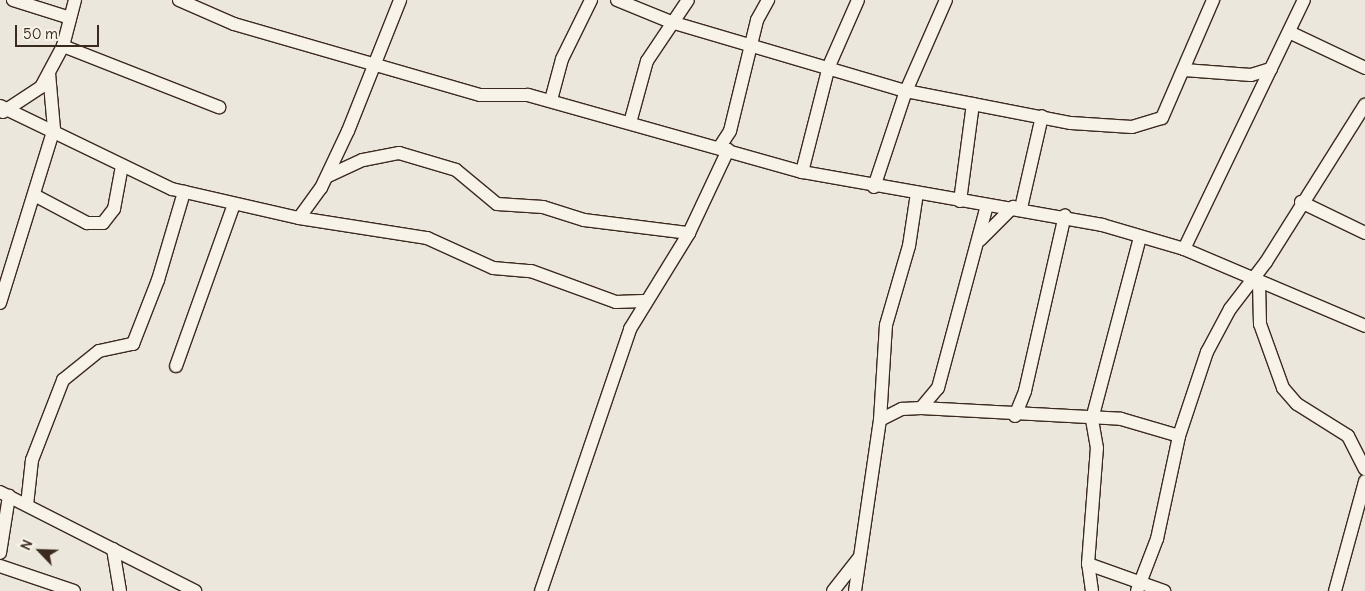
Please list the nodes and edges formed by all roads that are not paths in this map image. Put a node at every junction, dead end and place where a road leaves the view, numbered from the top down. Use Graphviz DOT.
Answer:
graph roads {
  1 [pos="13,0"];
  2 [pos="75,0"];
  3 [pos="179,0"];
  4 [pos="400,0"];
  5 [pos="590,0"];
  6 [pos="617,0"];
  7 [pos="688,0"];
  8 [pos="768,0"];
  9 [pos="858,0"];
  10 [pos="946,0"];
  11 [pos="1213,0"];
  12 [pos="1304,0"];
  13 [pos="70,18"];
  14 [pos="672,22"];
  15 [pos="1289,32"];
  16 [pos="750,45"];
  17 [pos="63,46"];
  18 [pos="373,66"];
  19 [pos="829,66"];
  20 [pos="1365,68"];
  21 [pos="1271,69"];
  22 [pos="1184,70"];
  23 [pos="49,73"];
  24 [pos="906,91"];
  25 [pos="551,100"];
  26 [pos="973,104"];
  27 [pos="1365,106"];
  28 [pos="219,107"];
  29 [pos="3,109"];
  30 [pos="1042,116"];
  31 [pos="630,123"];
  32 [pos="54,129"];
  33 [pos="724,149"];
  34 [pos="122,166"];
  35 [pos="802,172"];
  36 [pos="328,176"];
  37 [pos="874,187"];
  38 [pos="184,192"];
  39 [pos="917,193"];
  40 [pos="36,196"];
  41 [pos="960,200"];
  42 [pos="1302,202"];
  43 [pos="234,204"];
  44 [pos="987,205"];
  45 [pos="1017,208"];
  46 [pos="1066,216"];
  47 [pos="299,218"];
  48 [pos="689,232"];
  49 [pos="1365,233"];
  50 [pos="1140,237"];
  51 [pos="980,240"];
  52 [pos="1184,249"];
  53 [pos="1255,281"];
  54 [pos="643,301"];
  55 [pos="0,303"];
  56 [pos="1365,326"];
  57 [pos="176,366"];
  58 [pos="1025,391"];
  59 [pos="921,408"];
  60 [pos="1037,415"];
  61 [pos="1014,416"];
  62 [pos="1092,419"];
  63 [pos="880,420"];
  64 [pos="1179,436"];
  65 [pos="1365,470"];
  66 [pos="1365,482"];
  67 [pos="5,494"];
  68 [pos="27,505"];
  69 [pos="113,549"];
  70 [pos="0,553"];
  71 [pos="859,558"];
  72 [pos="1088,564"];
  73 [pos="0,566"];
  74 [pos="1139,587"];
  75 [pos="74,591"];
  76 [pos="120,591"];
  77 [pos="195,591"];
  78 [pos="541,591"];
  79 [pos="833,591"];
  80 [pos="855,591"];
  81 [pos="1092,591"];
  82 [pos="1164,591"];
  83 [pos="1335,591"];
  1 -- 13 [label="street"];
  2 -- 13 [label="street"];
  3 -- 18 [label="street"];
  4 -- 18 [label="street"];
  5 -- 25 [label="street"];
  6 -- 14 [label="street"];
  7 -- 14 [label="street"];
  8 -- 16 [label="street"];
  9 -- 19 [label="street"];
  10 -- 24 [label="street"];
  11 -- 22 [label="street"];
  12 -- 15 [label="street"];
  13 -- 17 [label="street"];
  14 -- 16 [label="street"];
  14 -- 31 [label="street"];
  15 -- 20 [label="street"];
  15 -- 21 [label="street"];
  16 -- 19 [label="street"];
  16 -- 33 [label="street"];
  17 -- 23 [label="street"];
  17 -- 28 [label="street"];
  18 -- 25 [label="street"];
  18 -- 36 [label="street"];
  19 -- 24 [label="street"];
  19 -- 35 [label="street"];
  21 -- 22 [label="street"];
  21 -- 52 [label="street"];
  22 -- 30 [label="street"];
  23 -- 29 [label="street"];
  23 -- 32 [label="street"];
  24 -- 26 [label="street"];
  24 -- 37 [label="street"];
  25 -- 31 [label="street"];
  26 -- 30 [label="street"];
  26 -- 41 [label="street"];
  27 -- 42 [label="street"];
  29 -- 32 [label="street"];
  30 -- 45 [label="street"];
  31 -- 33 [label="street"];
  32 -- 34 [label="street"];
  32 -- 40 [label="street"];
  33 -- 35 [label="street"];
  33 -- 48 [label="street"];
  34 -- 38 [label="street"];
  34 -- 40 [label="street"];
  35 -- 37 [label="street"];
  36 -- 47 [label="street"];
  36 -- 48 [label="street"];
  37 -- 39 [label="street"];
  38 -- 43 [label="street"];
  38 -- 68 [label="street"];
  39 -- 41 [label="street"];
  39 -- 63 [label="street"];
  40 -- 55 [label="street"];
  41 -- 44 [label="street"];
  42 -- 49 [label="street"];
  42 -- 53 [label="street"];
  43 -- 47 [label="street"];
  43 -- 57 [label="street"];
  44 -- 45 [label="street"];
  44 -- 51 [label="street"];
  45 -- 46 [label="street"];
  45 -- 51 [label="street"];
  46 -- 50 [label="street"];
  46 -- 58 [label="street"];
  47 -- 54 [label="street"];
  48 -- 54 [label="street"];
  50 -- 52 [label="street"];
  50 -- 62 [label="street"];
  51 -- 59 [label="street"];
  52 -- 53 [label="street"];
  53 -- 56 [label="street"];
  53 -- 64 [label="street"];
  53 -- 65 [label="street"];
  54 -- 78 [label="street"];
  58 -- 60 [label="street"];
  58 -- 61 [label="street"];
  59 -- 61 [label="street"];
  59 -- 63 [label="street"];
  60 -- 61 [label="street"];
  60 -- 62 [label="street"];
  62 -- 64 [label="street"];
  62 -- 72 [label="street"];
  63 -- 71 [label="street"];
  64 -- 74 [label="street"];
  66 -- 83 [label="street"];
  67 -- 68 [label="street"];
  67 -- 70 [label="street"];
  68 -- 69 [label="street"];
  69 -- 76 [label="street"];
  69 -- 77 [label="street"];
  71 -- 79 [label="street"];
  71 -- 80 [label="street"];
  72 -- 74 [label="street"];
  72 -- 81 [label="street"];
  73 -- 75 [label="street"];
  74 -- 82 [label="street"];
}
